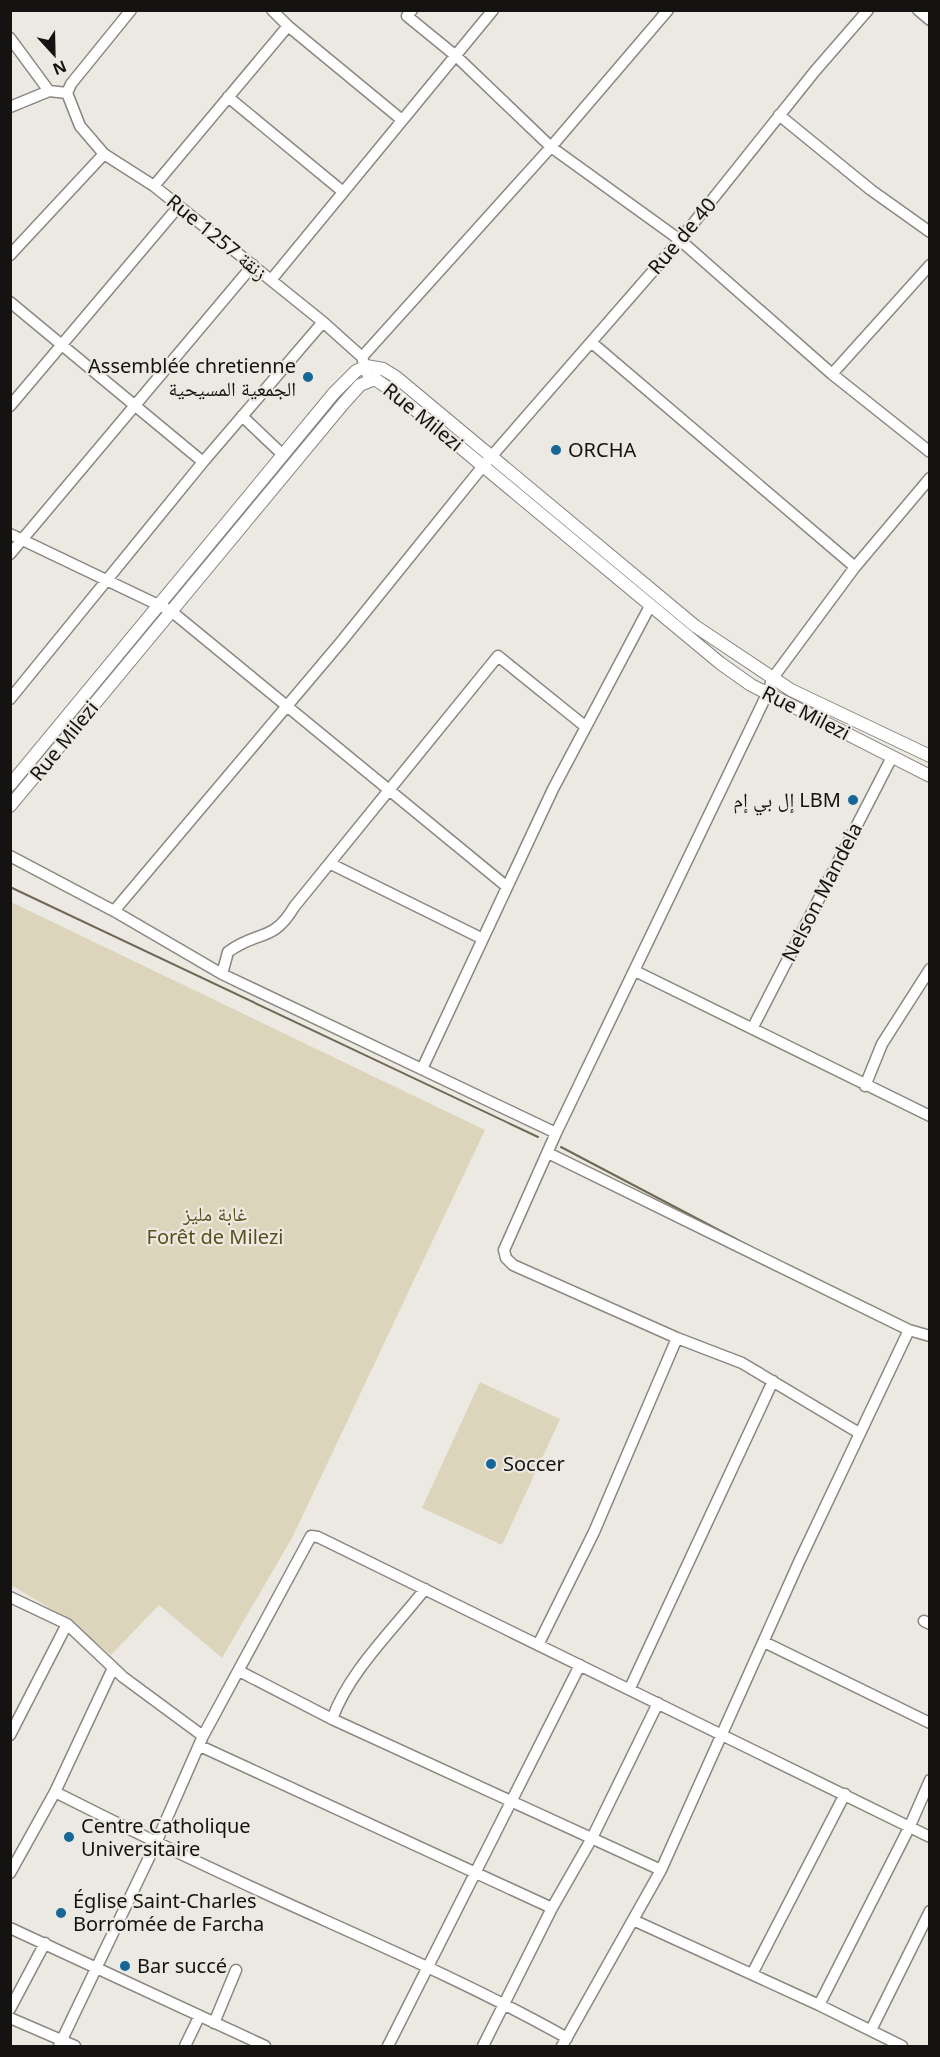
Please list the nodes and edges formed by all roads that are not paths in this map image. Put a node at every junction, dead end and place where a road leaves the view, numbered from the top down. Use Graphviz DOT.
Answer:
graph roads {
  1 [pos="272,10"];
  2 [pos="493,10"];
  3 [pos="668,10"];
  4 [pos="868,10"];
  5 [pos="918,10"];
  6 [pos="406,12"];
  7 [pos="123,13"];
  8 [pos="930,20"];
  9 [pos="288,26"];
  10 [pos="10,38"];
  11 [pos="456,56"];
  12 [pos="49,91"];
  13 [pos="68,93"];
  14 [pos="228,97"];
  15 [pos="10,107"];
  16 [pos="779,115"];
  17 [pos="402,120"];
  18 [pos="551,147"];
  19 [pos="104,154"];
  20 [pos="154,186"];
  21 [pos="342,191"];
  22 [pos="179,206"];
  23 [pos="930,232"];
  24 [pos="680,240"];
  25 [pos="10,255"];
  26 [pos="253,265"];
  27 [pos="930,265"];
  28 [pos="271,280"];
  29 [pos="10,302"];
  30 [pos="323,322"];
  31 [pos="591,342"];
  32 [pos="62,345"];
  33 [pos="364,361"];
  34 [pos="832,374"];
  35 [pos="369,380"];
  36 [pos="134,404"];
  37 [pos="10,406"];
  38 [pos="242,416"];
  39 [pos="930,452"];
  40 [pos="283,455"];
  41 [pos="203,462"];
  42 [pos="487,462"];
  43 [pos="930,478"];
  44 [pos="10,534"];
  45 [pos="22,540"];
  46 [pos="10,554"];
  47 [pos="855,567"];
  48 [pos="107,579"];
  49 [pos="159,604"];
  50 [pos="650,606"];
  51 [pos="171,611"];
  52 [pos="772,679"];
  53 [pos="768,694"];
  54 [pos="10,699"];
  55 [pos="287,705"];
  56 [pos="586,727"];
  57 [pos="930,756"];
  58 [pos="891,757"];
  59 [pos="930,776"];
  60 [pos="10,785"];
  61 [pos="388,791"];
  62 [pos="10,806"];
  63 [pos="10,856"];
  64 [pos="331,864"];
  65 [pos="506,886"];
  66 [pos="114,911"];
  67 [pos="481,938"];
  68 [pos="930,969"];
  69 [pos="635,971"];
  70 [pos="222,974"];
  71 [pos="753,1027"];
  72 [pos="422,1069"];
  73 [pos="865,1086"];
  74 [pos="930,1116"];
  75 [pos="556,1133"];
  76 [pos="548,1153"];
  77 [pos="909,1329"];
  78 [pos="930,1336"];
  79 [pos="677,1338"];
  80 [pos="773,1381"];
  81 [pos="859,1433"];
  82 [pos="425,1589"];
  83 [pos="10,1597"];
  84 [pos="67,1623"];
  85 [pos="764,1642"];
  86 [pos="538,1645"];
  87 [pos="579,1665"];
  88 [pos="113,1668"];
  89 [pos="238,1671"];
  90 [pos="630,1688"];
  91 [pos="658,1703"];
  92 [pos="332,1719"];
  93 [pos="930,1724"];
  94 [pos="720,1734"];
  95 [pos="10,1735"];
  96 [pos="202,1741"];
  97 [pos="930,1780"];
  98 [pos="55,1792"];
  99 [pos="845,1794"];
  100 [pos="512,1800"];
  101 [pos="909,1828"];
  102 [pos="930,1837"];
  103 [pos="592,1838"];
  104 [pos="156,1843"];
  105 [pos="661,1870"];
  106 [pos="10,1873"];
  107 [pos="474,1875"];
  108 [pos="552,1908"];
  109 [pos="930,1911"];
  110 [pos="633,1920"];
  111 [pos="10,1928"];
  112 [pos="45,1943"];
  113 [pos="430,1967"];
  114 [pos="96,1969"];
  115 [pos="236,1970"];
  116 [pos="752,1974"];
  117 [pos="507,2004"];
  118 [pos="819,2005"];
  119 [pos="10,2009"];
  120 [pos="199,2017"];
  121 [pos="10,2018"];
  122 [pos="214,2023"];
  123 [pos="871,2030"];
  124 [pos="565,2042"];
  125 [pos="60,2043"];
  126 [pos="75,2046"];
  127 [pos="185,2046"];
  128 [pos="265,2046"];
  129 [pos="388,2046"];
  130 [pos="483,2046"];
  131 [pos="902,2046"];
  1 -- 9 [label="street"];
  2 -- 11 [label="street"];
  3 -- 18 [label="street"];
  4 -- 16 [label="street, Rue de 40"];
  5 -- 8 [label="street"];
  6 -- 11 [label="street"];
  7 -- 13 [label="street"];
  9 -- 14 [label="street"];
  9 -- 17 [label="street"];
  10 -- 12 [label="street"];
  11 -- 17 [label="street"];
  11 -- 18 [label="street"];
  12 -- 13 [label="street"];
  12 -- 15 [label="street"];
  13 -- 19 [label="street, Rue 1257 زنقة"];
  14 -- 20 [label="street"];
  14 -- 21 [label="street"];
  16 -- 23 [label="street"];
  16 -- 24 [label="street, Rue de 40"];
  17 -- 21 [label="street"];
  18 -- 24 [label="street"];
  18 -- 33 [label="street"];
  19 -- 20 [label="street, Rue 1257 زنقة"];
  19 -- 25 [label="street"];
  20 -- 22 [label="street, Rue 1257 زنقة"];
  21 -- 28 [label="street"];
  22 -- 26 [label="street, Rue 1257 زنقة"];
  22 -- 32 [label="street"];
  24 -- 31 [label="street, Rue de 40"];
  24 -- 34 [label="street"];
  26 -- 28 [label="street, Rue 1257 زنقة"];
  26 -- 36 [label="street"];
  27 -- 34 [label="street"];
  28 -- 30 [label="street, Rue 1257 زنقة"];
  29 -- 32 [label="street"];
  30 -- 33 [label="street, Rue 1257 زنقة"];
  30 -- 38 [label="street"];
  31 -- 42 [label="street, Rue de 40"];
  31 -- 47 [label="street"];
  32 -- 36 [label="street"];
  32 -- 37 [label="street"];
  33 -- 35 [label="street"];
  33 -- 40 [label="street, Rue Milezi"];
  33 -- 42 [label="street, Rue Milezi"];
  34 -- 39 [label="street"];
  35 -- 42 [label="street, Rue Milezi"];
  35 -- 51 [label="street, Rue Milezi"];
  36 -- 41 [label="street"];
  36 -- 45 [label="street"];
  38 -- 40 [label="street"];
  38 -- 41 [label="street"];
  40 -- 49 [label="street, Rue Milezi"];
  41 -- 48 [label="street"];
  42 -- 50 [label="street, Rue Milezi"];
  42 -- 52 [label="street, Rue Milezi"];
  42 -- 55 [label="street, Rue de 40"];
  43 -- 47 [label="street"];
  44 -- 45 [label="street"];
  45 -- 46 [label="street"];
  45 -- 48 [label="street"];
  47 -- 52 [label="street"];
  48 -- 49 [label="street"];
  48 -- 54 [label="street"];
  49 -- 51 [label="street"];
  49 -- 60 [label="street, Rue Milezi"];
  50 -- 53 [label="street, Rue Milezi"];
  50 -- 56 [label="street"];
  51 -- 55 [label="street"];
  51 -- 62 [label="street, Rue Milezi"];
  52 -- 53 [label="street"];
  52 -- 57 [label="street, Rue Milezi"];
  53 -- 58 [label="street, Rue Milezi"];
  53 -- 69 [label="street"];
  55 -- 61 [label="street"];
  55 -- 66 [label="street, Rue de 40"];
  56 -- 61 [label="street"];
  56 -- 65 [label="street"];
  58 -- 59 [label="street, Rue Milezi"];
  58 -- 71 [label="street, Nelson Mandela"];
  61 -- 64 [label="street"];
  61 -- 65 [label="street"];
  63 -- 66 [label="street"];
  64 -- 67 [label="street"];
  64 -- 70 [label="street"];
  65 -- 67 [label="street"];
  66 -- 70 [label="street"];
  67 -- 72 [label="street"];
  68 -- 73 [label="street"];
  69 -- 71 [label="street"];
  69 -- 75 [label="street"];
  70 -- 72 [label="street"];
  71 -- 73 [label="street"];
  72 -- 75 [label="street"];
  73 -- 74 [label="street"];
  75 -- 76 [label="street"];
  76 -- 77 [label="street"];
  76 -- 79 [label="street"];
  77 -- 78 [label="street"];
  77 -- 81 [label="street"];
  79 -- 80 [label="street"];
  79 -- 86 [label="street"];
  80 -- 81 [label="street"];
  80 -- 90 [label="street"];
  81 -- 85 [label="street"];
  82 -- 86 [label="street"];
  82 -- 89 [label="street"];
  82 -- 92 [label="street"];
  83 -- 84 [label="street"];
  84 -- 88 [label="street"];
  84 -- 95 [label="street"];
  85 -- 93 [label="street"];
  85 -- 94 [label="street"];
  86 -- 87 [label="street"];
  87 -- 90 [label="street"];
  87 -- 100 [label="street"];
  88 -- 96 [label="street"];
  88 -- 98 [label="street"];
  89 -- 92 [label="street"];
  89 -- 96 [label="street"];
  90 -- 91 [label="street"];
  91 -- 94 [label="street"];
  91 -- 103 [label="street"];
  92 -- 100 [label="street"];
  94 -- 99 [label="street"];
  94 -- 105 [label="street"];
  96 -- 104 [label="street"];
  96 -- 107 [label="street"];
  97 -- 101 [label="street"];
  98 -- 104 [label="street"];
  98 -- 106 [label="street"];
  99 -- 101 [label="street"];
  99 -- 116 [label="street"];
  100 -- 103 [label="street"];
  100 -- 107 [label="street"];
  101 -- 102 [label="street"];
  101 -- 118 [label="street"];
  103 -- 105 [label="street"];
  103 -- 108 [label="street"];
  104 -- 113 [label="street"];
  104 -- 114 [label="street"];
  105 -- 110 [label="street"];
  107 -- 108 [label="street"];
  107 -- 113 [label="street"];
  108 -- 117 [label="street"];
  109 -- 123 [label="street"];
  110 -- 116 [label="street"];
  110 -- 124 [label="street"];
  111 -- 112 [label="street"];
  112 -- 114 [label="street"];
  112 -- 119 [label="street"];
  113 -- 117 [label="street"];
  113 -- 129 [label="street"];
  114 -- 120 [label="street"];
  114 -- 125 [label="street"];
  115 -- 122 [label="street"];
  116 -- 118 [label="street"];
  117 -- 124 [label="street"];
  117 -- 130 [label="street"];
  118 -- 123 [label="street"];
  120 -- 122 [label="street"];
  120 -- 127 [label="street"];
  121 -- 125 [label="street"];
  122 -- 128 [label="street"];
  123 -- 131 [label="street"];
  125 -- 126 [label="street"];
}
